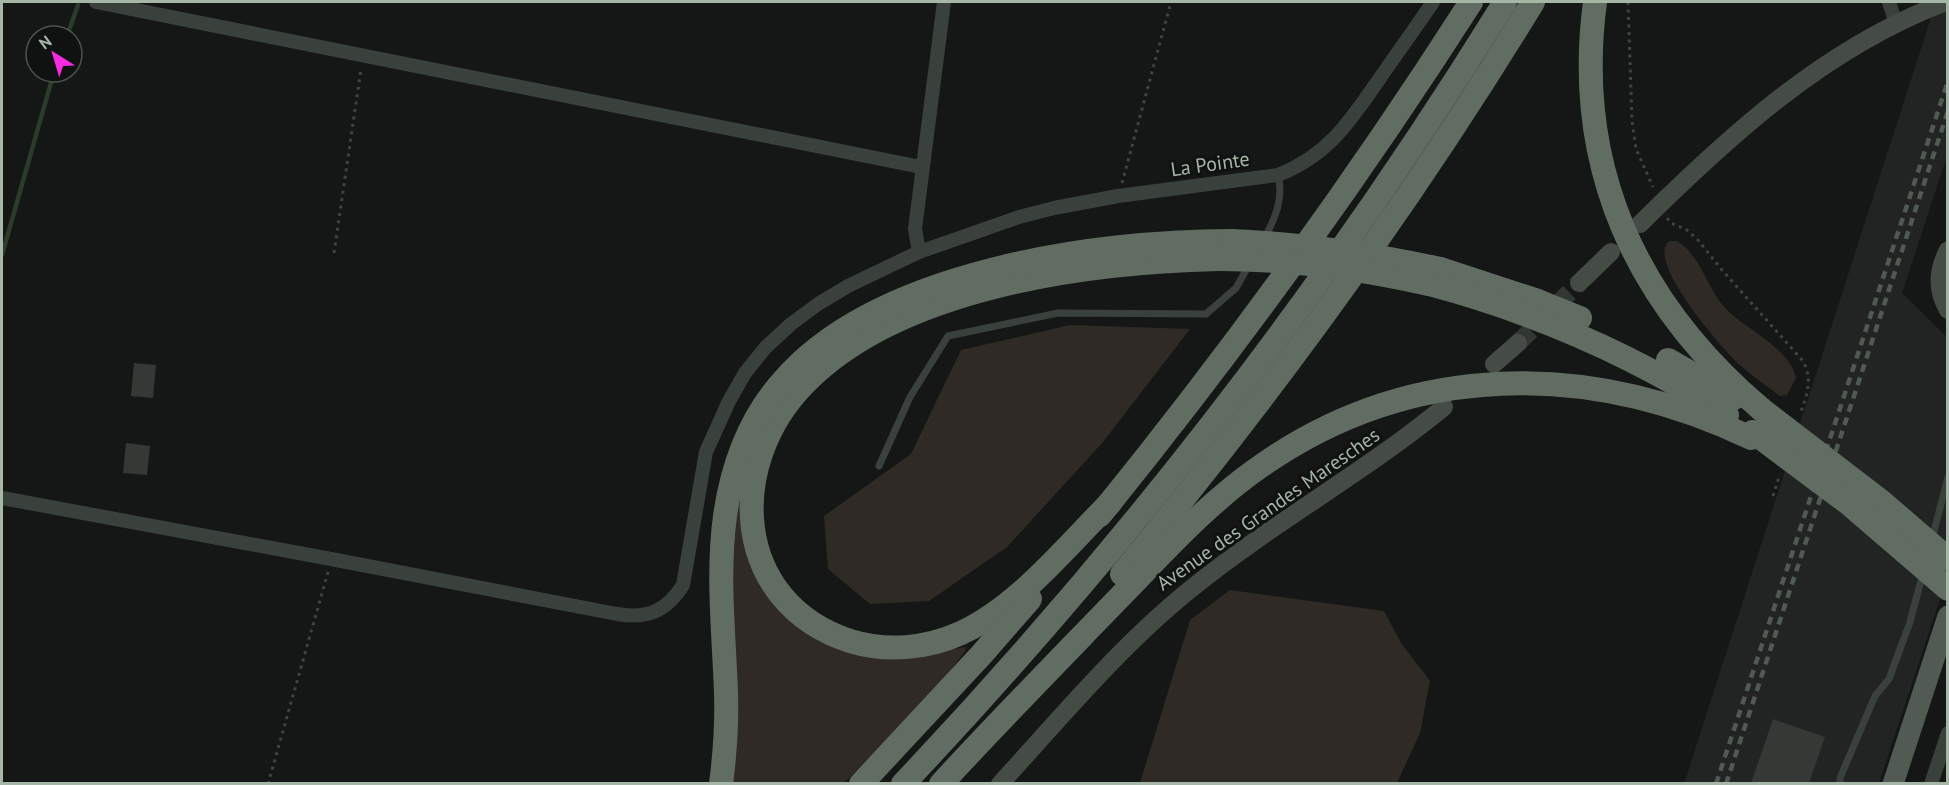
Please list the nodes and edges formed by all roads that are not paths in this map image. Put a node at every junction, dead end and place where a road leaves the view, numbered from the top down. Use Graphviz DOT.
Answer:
graph roads {
  1 [pos="96,2"];
  2 [pos="944,2"];
  3 [pos="1433,2"];
  4 [pos="1471,2"];
  5 [pos="1505,2"];
  6 [pos="1533,2"];
  7 [pos="1595,2"];
  8 [pos="1889,2"];
  9 [pos="1939,4"];
  10 [pos="1896,24"];
  11 [pos="921,167"];
  12 [pos="1278,175"];
  13 [pos="1640,224"];
  14 [pos="1225,250"];
  15 [pos="1947,250"];
  16 [pos="919,252"];
  17 [pos="1611,252"];
  18 [pos="1579,284"];
  19 [pos="1947,310"];
  20 [pos="1518,343"];
  21 [pos="1494,364"];
  22 [pos="1444,407"];
  23 [pos="1756,423"];
  24 [pos="1792,446"];
  25 [pos="879,466"];
  26 [pos="1947,477"];
  27 [pos="2,498"];
  28 [pos="1110,503"];
  29 [pos="1947,560"];
  30 [pos="1947,589"];
  31 [pos="1947,616"];
  32 [pos="1947,733"];
  33 [pos="971,751"];
  34 [pos="721,783"];
  35 [pos="861,783"];
  36 [pos="903,783"];
  37 [pos="941,783"];
  38 [pos="1000,783"];
  39 [pos="1840,783"];
  40 [pos="1893,783"];
  41 [pos="1931,783"];
  1 -- 11 [label="street"];
  2 -- 11 [label="street"];
  3 -- 12 [label="street, La Pointe"];
  4 -- 28 [label="highway"];
  5 -- 36 [label="highway"];
  6 -- 33 [label="highway"];
  7 -- 23 [label="highway"];
  8 -- 10 [label="street"];
  9 -- 10 [label="main road"];
  10 -- 13 [label="main road"];
  11 -- 16 [label="street"];
  12 -- 16 [label="street, La Pointe"];
  12 -- 25 [label="lane"];
  14 -- 23 [label="highway, bridge"];
  14 -- 28 [label="highway"];
  14 -- 34 [label="highway"];
  15 -- 19 [label="main road"];
  16 -- 27 [label="street, La Pointe"];
  17 -- 18 [label="main road"];
  20 -- 21 [label="main road"];
  22 -- 38 [label="main road, Avenue des Grandes Maresches"];
  23 -- 24 [label="highway, bridge"];
  23 -- 33 [label="highway"];
  24 -- 29 [label="highway, bridge"];
  24 -- 30 [label="highway, bridge"];
  26 -- 39 [label="lane"];
  28 -- 35 [label="highway"];
  31 -- 40 [label="main road"];
  32 -- 41 [label="street"];
  33 -- 37 [label="highway"];
}
